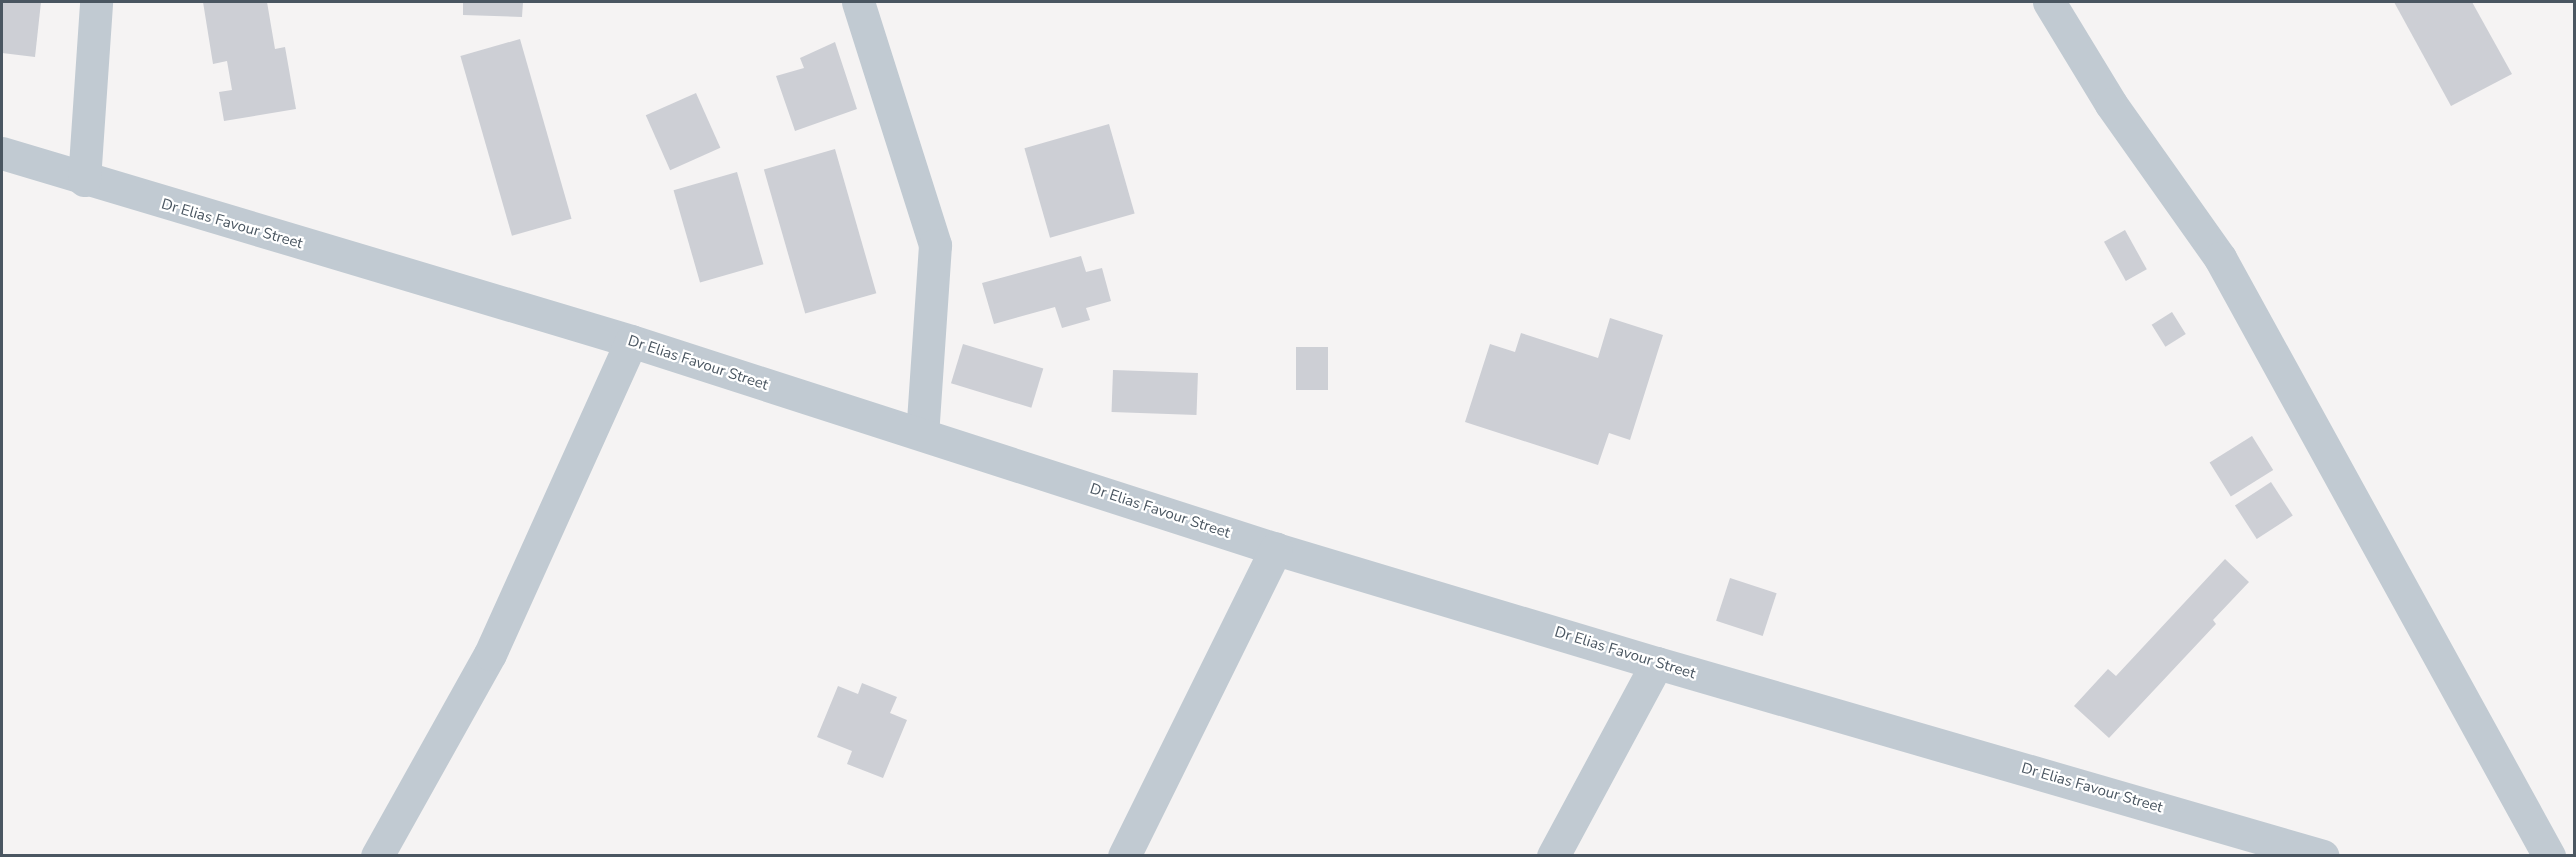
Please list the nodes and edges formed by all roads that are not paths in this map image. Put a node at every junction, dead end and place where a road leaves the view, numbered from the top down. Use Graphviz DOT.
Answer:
graph roads {
  1 [pos="96,2"];
  2 [pos="858,2"];
  3 [pos="2049,2"];
  4 [pos="2,153"];
  5 [pos="84,180"];
  6 [pos="631,341"];
  7 [pos="922,434"];
  8 [pos="1276,549"];
  9 [pos="1657,663"];
  10 [pos="2306,853"];
  11 [pos="377,855"];
  12 [pos="1124,855"];
  13 [pos="1553,855"];
  14 [pos="2549,855"];
  1 -- 5 [label="street"];
  2 -- 7 [label="street"];
  3 -- 14 [label="street"];
  4 -- 5 [label="street, Dr Elias Favour Street"];
  5 -- 6 [label="street, Dr Elias Favour Street"];
  6 -- 7 [label="street, Dr Elias Favour Street"];
  6 -- 11 [label="street"];
  7 -- 8 [label="street, Dr Elias Favour Street"];
  8 -- 9 [label="street, Dr Elias Favour Street"];
  8 -- 12 [label="street"];
  9 -- 10 [label="street, Dr Elias Favour Street"];
  9 -- 13 [label="street"];
}
